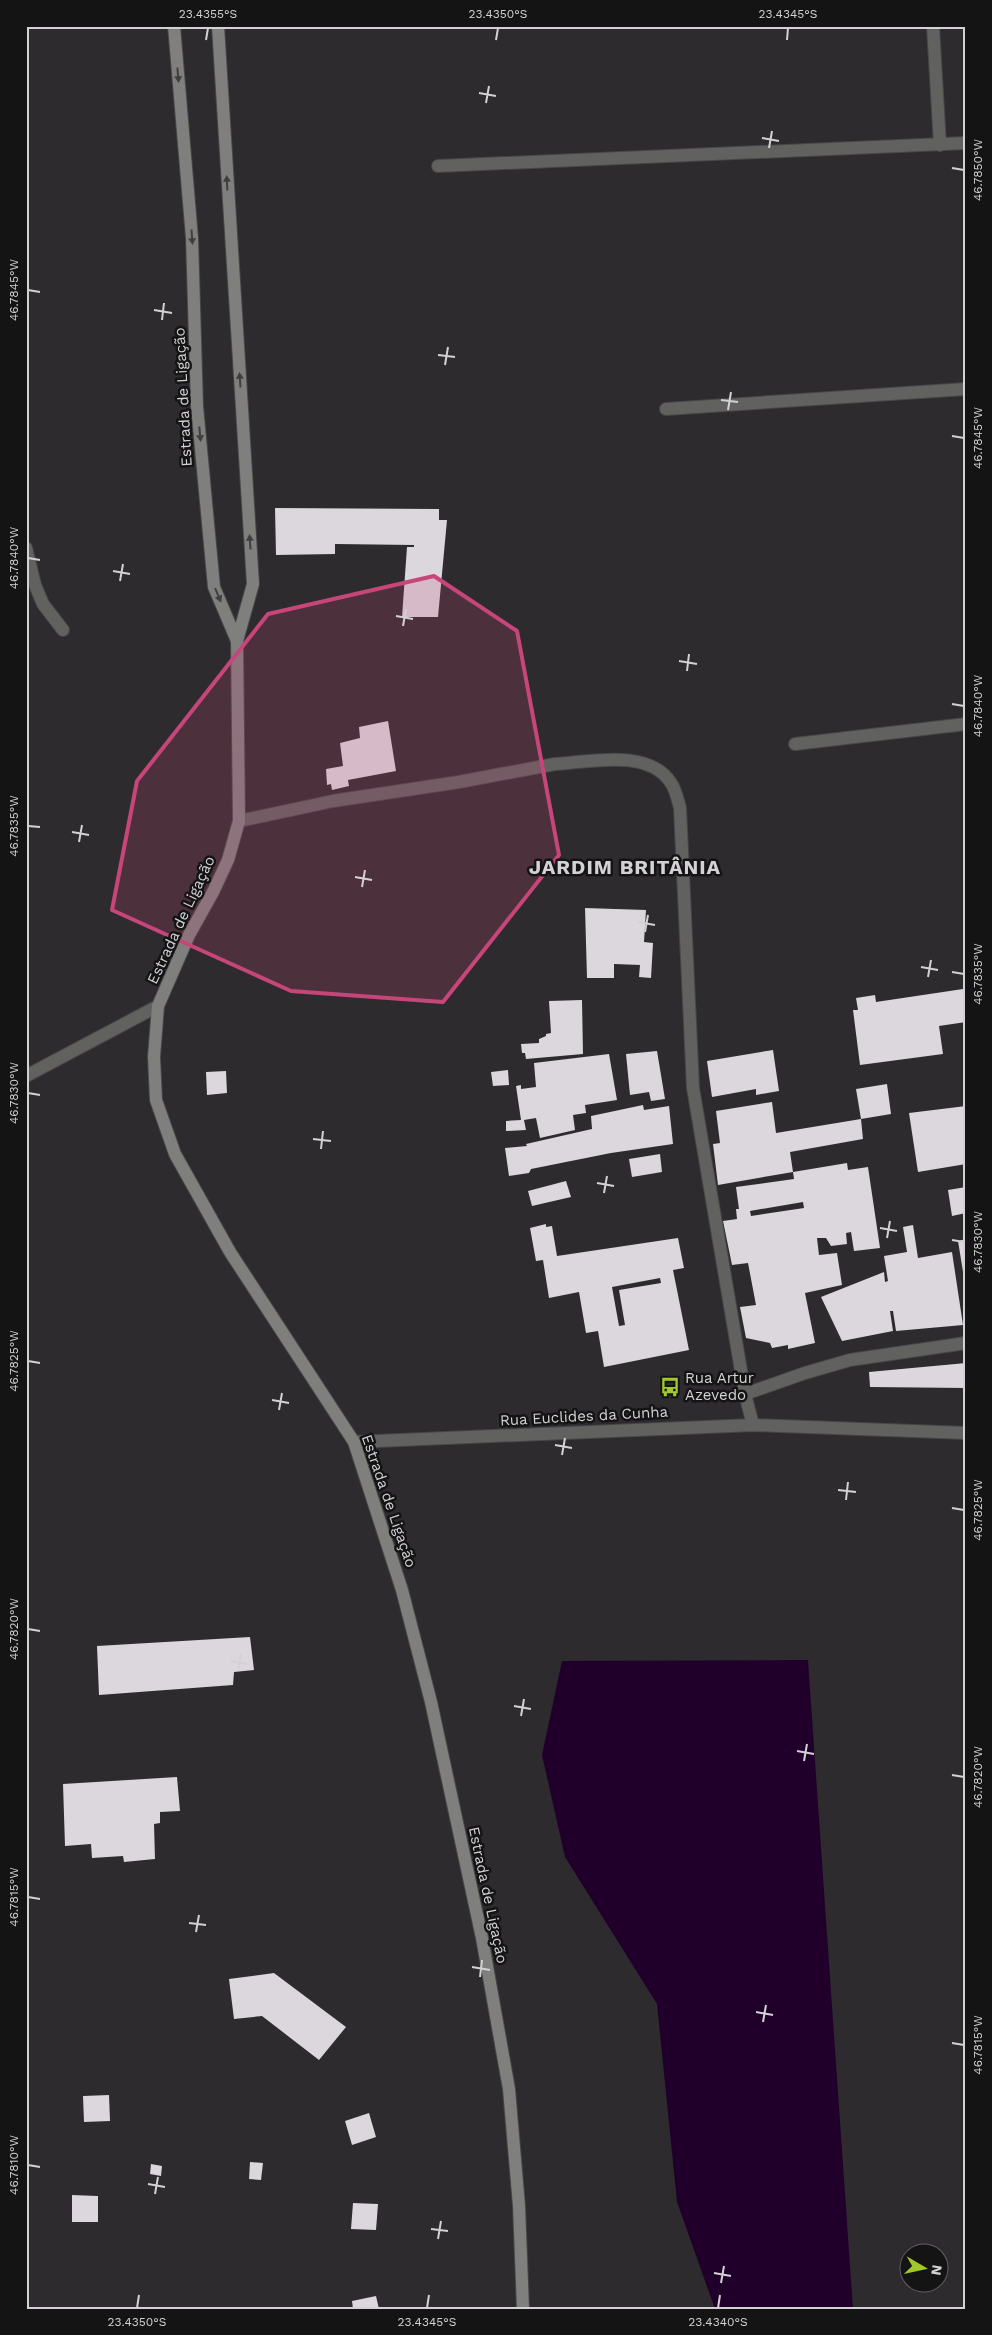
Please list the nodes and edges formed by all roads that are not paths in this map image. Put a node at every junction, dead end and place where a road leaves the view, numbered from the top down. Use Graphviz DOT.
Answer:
graph roads {
  1 [pos="174,26"];
  2 [pos="218,26"];
  3 [pos="933,26"];
  4 [pos="966,143"];
  5 [pos="940,144"];
  6 [pos="438,166"];
  7 [pos="966,389"];
  8 [pos="666,409"];
  9 [pos="27,548"];
  10 [pos="62,630"];
  11 [pos="237,641"];
  12 [pos="966,724"];
  13 [pos="794,744"];
  14 [pos="239,822"];
  15 [pos="158,1006"];
  16 [pos="26,1076"];
  17 [pos="966,1343"];
  18 [pos="745,1394"];
  19 [pos="753,1425"];
  20 [pos="966,1433"];
  21 [pos="354,1442"];
  22 [pos="523,2309"];
  1 -- 11 [label="main road, Estrada de Ligação, one-way"];
  11 -- 2 [label="main road, Estrada de Ligação, one-way"];
  3 -- 5 [label="street"];
  4 -- 5 [label="street"];
  5 -- 6 [label="street"];
  7 -- 8 [label="street"];
  9 -- 10 [label="street"];
  11 -- 14 [label="main road, Estrada de Ligação"];
  12 -- 13 [label="street"];
  14 -- 15 [label="main road, Estrada de Ligação"];
  14 -- 18 [label="street"];
  15 -- 16 [label="street"];
  15 -- 21 [label="main road, Estrada de Ligação"];
  17 -- 18 [label="street"];
  18 -- 19 [label="street"];
  19 -- 20 [label="street, Rua Euclides da Cunha"];
  19 -- 21 [label="street, Rua Euclides da Cunha"];
  21 -- 22 [label="main road, Estrada de Ligação"];
}
